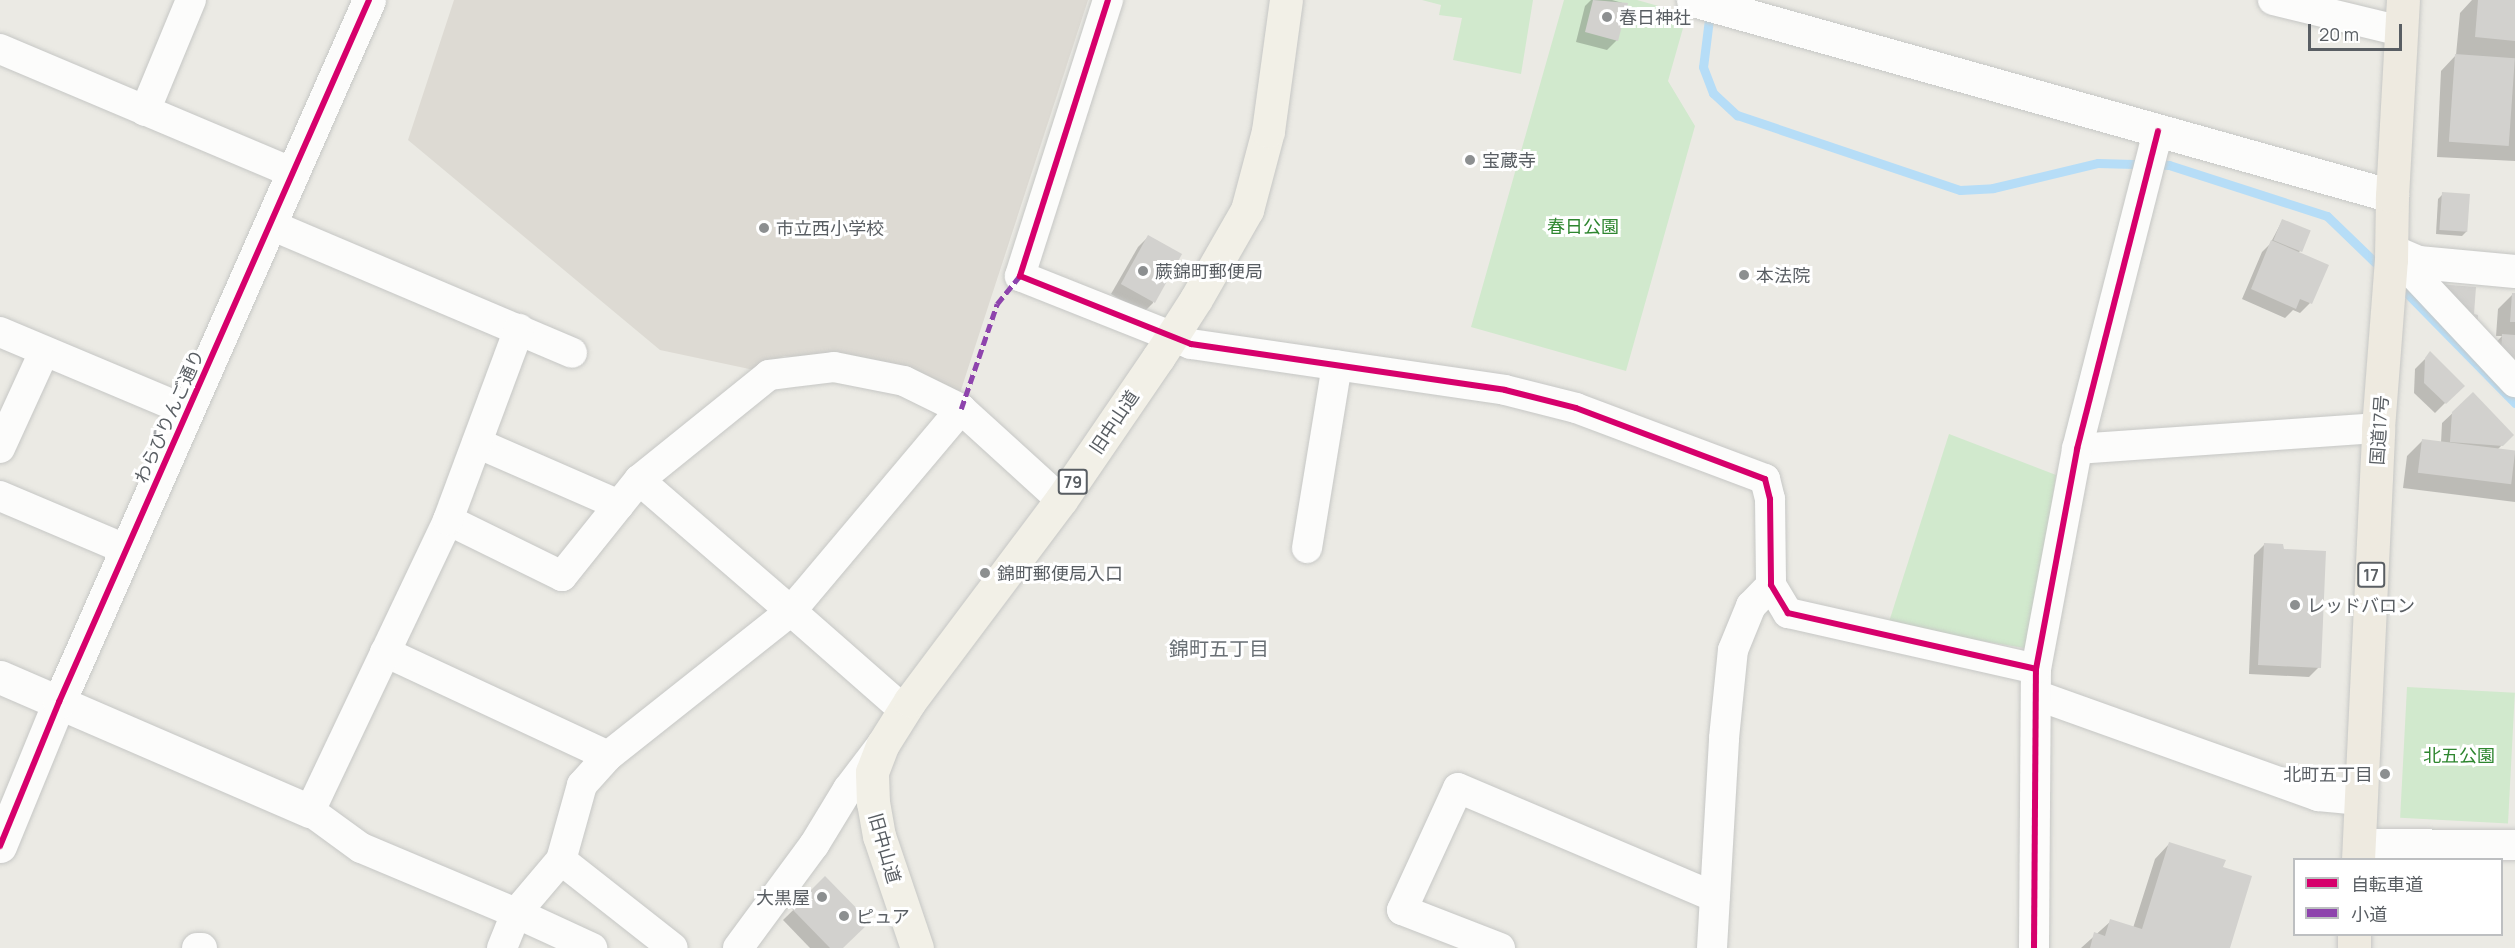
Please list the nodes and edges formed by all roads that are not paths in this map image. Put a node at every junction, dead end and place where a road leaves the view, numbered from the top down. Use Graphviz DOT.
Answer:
graph roads {
  1 [pos="191,0"];
  2 [pos="369,0"];
  3 [pos="1108,0"];
  4 [pos="1286,0"];
  5 [pos="1694,0"];
  6 [pos="2273,0"];
  7 [pos="2402,16"];
  8 [pos="0,49"];
  9 [pos="145,111"];
  10 [pos="2156,140"];
  11 [pos="293,173"];
  12 [pos="2392,196"];
  13 [pos="271,225"];
  14 [pos="2391,267"];
  15 [pos="2515,271"];
  16 [pos="519,329"];
  17 [pos="0,332"];
  18 [pos="1172,337"];
  19 [pos="44,352"];
  20 [pos="572,353"];
  21 [pos="1337,365"];
  22 [pos="2515,382"];
  23 [pos="961,409"];
  24 [pos="188,411"];
  25 [pos="2378,428"];
  26 [pos="477,443"];
  27 [pos="0,448"];
  28 [pos="2077,449"];
  29 [pos="639,480"];
  30 [pos="0,496"];
  31 [pos="1061,500"];
  32 [pos="619,505"];
  33 [pos="448,520"];
  34 [pos="1306,548"];
  35 [pos="127,550"];
  36 [pos="1771,585"];
  37 [pos="791,611"];
  38 [pos="386,652"];
  39 [pos="0,677"];
  40 [pos="2036,682"];
  41 [pos="59,702"];
  42 [pos="905,711"];
  43 [pos="882,744"];
  44 [pos="609,756"];
  45 [pos="2361,800"];
  46 [pos="310,811"];
  47 [pos="2515,845"];
  48 [pos="0,846"];
  49 [pos="2358,852"];
  50 [pos="561,860"];
  51 [pos="1715,897"];
  52 [pos="516,913"];
  53 [pos="197,948"];
  54 [pos="202,948"];
  55 [pos="502,948"];
  56 [pos="592,948"];
  57 [pos="673,948"];
  58 [pos="738,948"];
  59 [pos="917,948"];
  60 [pos="1500,948"];
  61 [pos="1712,948"];
  62 [pos="2034,948"];
  1 -- 9 [label="street"];
  2 -- 11 [label="street, わらびりんご通り"];
  3 -- 18 [label="street"];
  4 -- 18 [label="main road, 旧中山道 / 79"];
  5 -- 10 [label="street"];
  6 -- 7 [label="street"];
  7 -- 12 [label="highway, 国道17号 / 17"];
  8 -- 9 [label="street"];
  9 -- 11 [label="street"];
  10 -- 12 [label="street"];
  10 -- 28 [label="street"];
  11 -- 13 [label="street, わらびりんご通り"];
  12 -- 14 [label="highway, 国道17号 / 17"];
  13 -- 16 [label="street"];
  13 -- 24 [label="street, わらびりんご通り"];
  14 -- 15 [label="street"];
  14 -- 22 [label="street"];
  14 -- 25 [label="highway, 国道17号 / 17"];
  16 -- 20 [label="street"];
  16 -- 26 [label="street"];
  17 -- 19 [label="street"];
  18 -- 21 [label="street"];
  18 -- 31 [label="main road, 旧中山道 / 79"];
  19 -- 24 [label="street"];
  19 -- 27 [label="street"];
  21 -- 34 [label="street"];
  21 -- 36 [label="street"];
  23 -- 29 [label="street"];
  23 -- 31 [label="street"];
  23 -- 37 [label="street"];
  24 -- 35 [label="street, わらびりんご通り"];
  25 -- 28 [label="street"];
  25 -- 45 [label="highway, 国道17号 / 17"];
  26 -- 32 [label="street"];
  26 -- 33 [label="street"];
  28 -- 40 [label="street"];
  29 -- 32 [label="street"];
  29 -- 37 [label="street"];
  30 -- 35 [label="street"];
  31 -- 42 [label="main road, 旧中山道 / 79"];
  32 -- 33 [label="street"];
  33 -- 38 [label="street"];
  35 -- 41 [label="street, わらびりんご通り"];
  36 -- 40 [label="street"];
  36 -- 51 [label="street"];
  37 -- 42 [label="street"];
  37 -- 44 [label="street"];
  38 -- 44 [label="street"];
  38 -- 46 [label="street"];
  39 -- 41 [label="street"];
  40 -- 45 [label="street"];
  40 -- 62 [label="street"];
  41 -- 46 [label="street"];
  41 -- 48 [label="street, わらびりんご通り"];
  42 -- 43 [label="main road, 旧中山道 / 79"];
  43 -- 58 [label="street"];
  43 -- 59 [label="main road, 旧中山道 / 79"];
  44 -- 50 [label="street"];
  45 -- 49 [label="highway, 国道17号 / 17"];
  46 -- 52 [label="street"];
  47 -- 49 [label="street"];
  50 -- 52 [label="street"];
  50 -- 57 [label="street"];
  51 -- 60 [label="street"];
  51 -- 61 [label="street"];
  52 -- 55 [label="street"];
  52 -- 56 [label="street"];
  53 -- 54 [label="street"];
}
